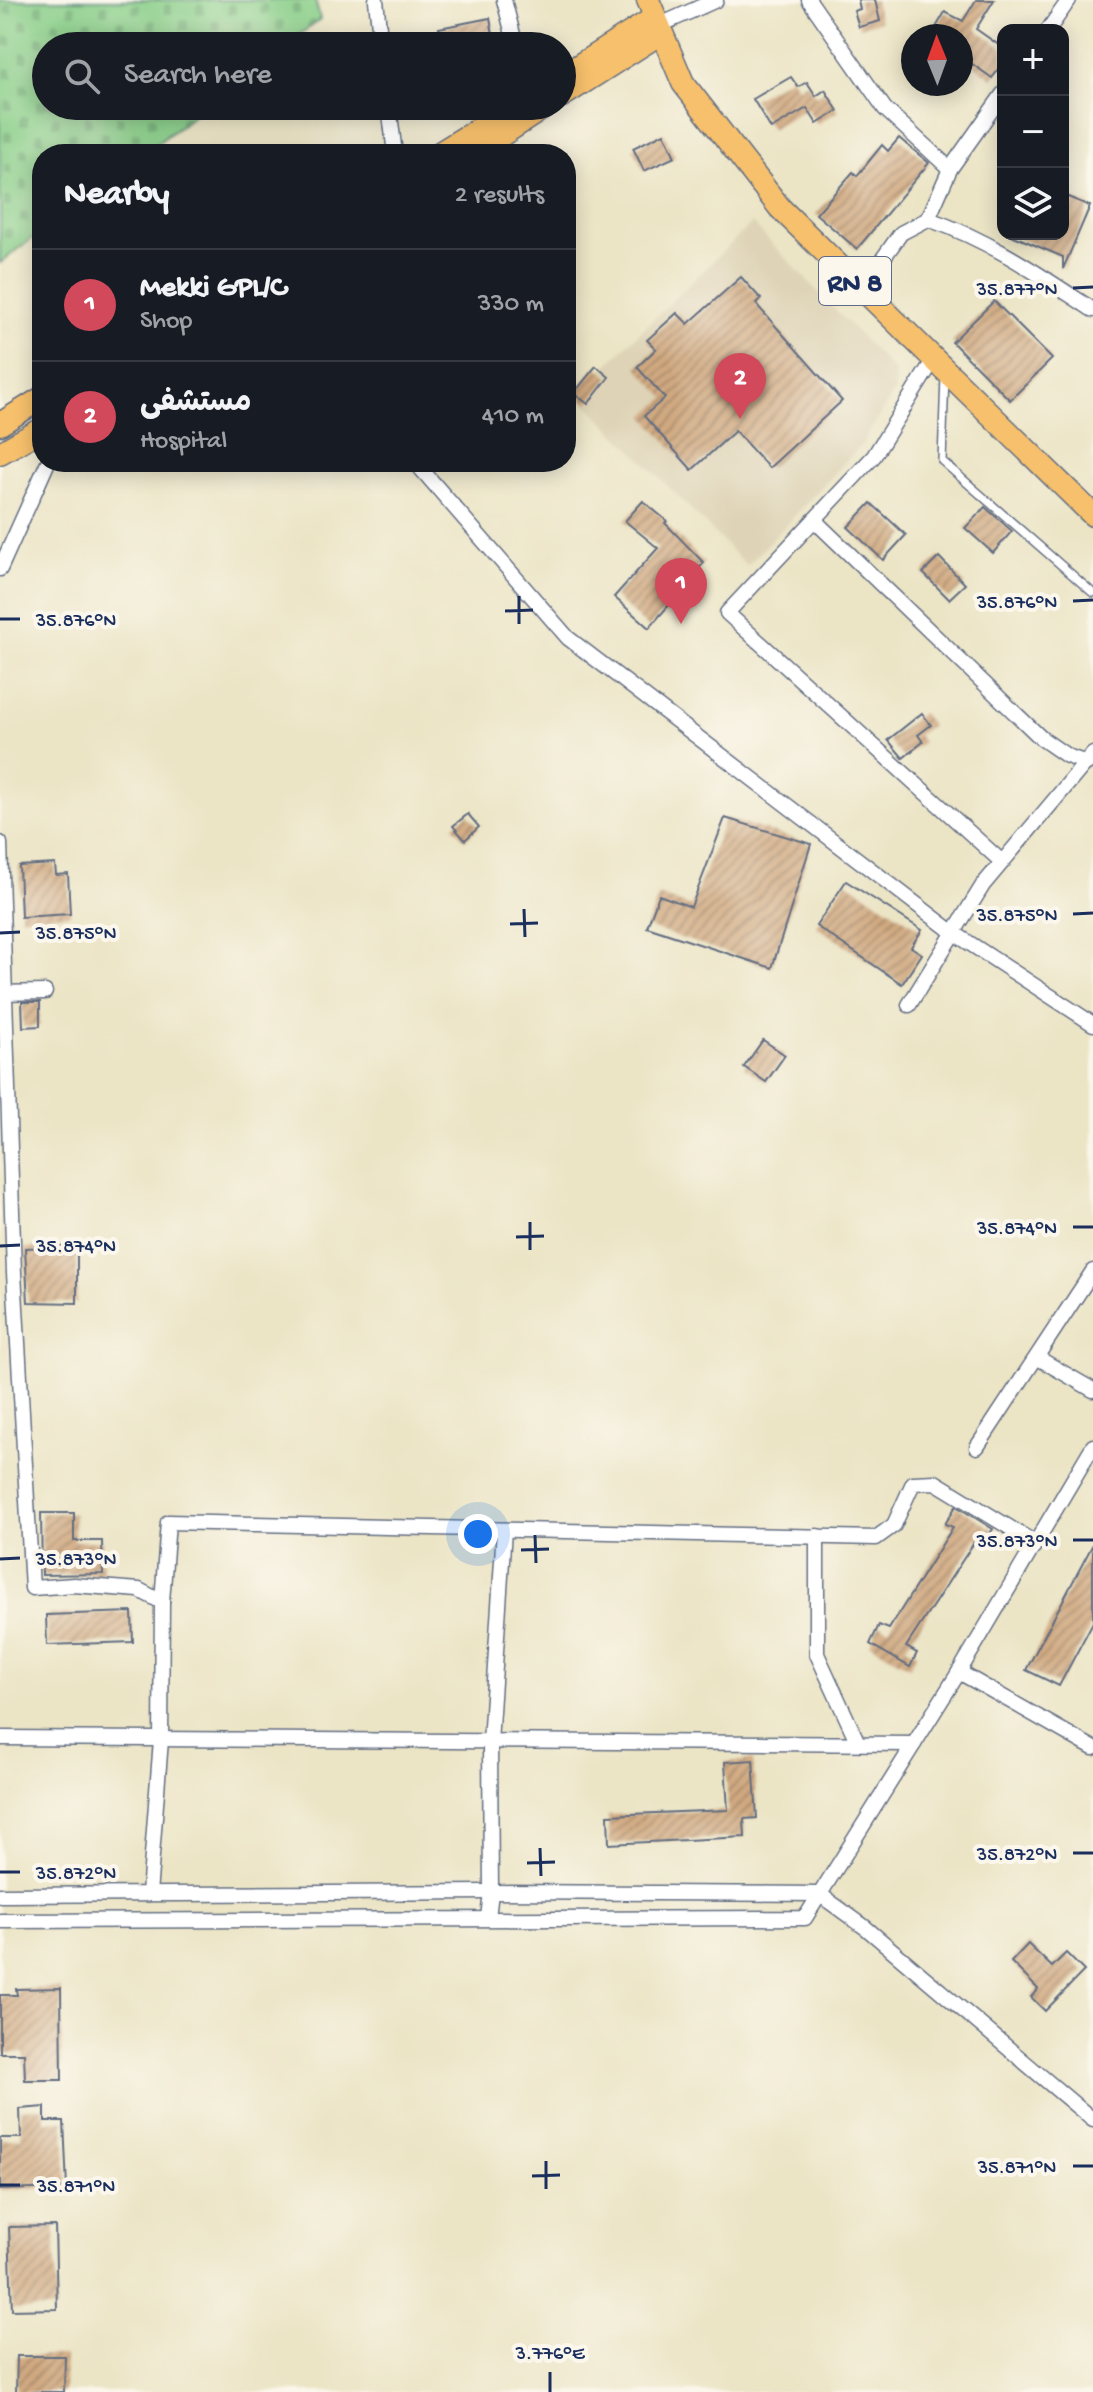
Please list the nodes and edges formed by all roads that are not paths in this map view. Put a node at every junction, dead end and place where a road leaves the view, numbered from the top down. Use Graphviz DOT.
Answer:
graph roads {
  1 [pos="376,0"];
  2 [pos="504,0"];
  3 [pos="716,0"];
  4 [pos="809,0"];
  5 [pos="1069,0"];
  6 [pos="655,19"];
  7 [pos="1052,24"];
  8 [pos="379,32"];
  9 [pos="512,32"];
  10 [pos="576,67"];
  11 [pos="576,84"];
  12 [pos="1002,96"];
  13 [pos="391,120"];
  14 [pos="493,120"];
  15 [pos="525,120"];
  16 [pos="394,144"];
  17 [pos="454,144"];
  18 [pos="488,144"];
  19 [pos="950,169"];
  20 [pos="928,219"];
  21 [pos="862,288"];
  22 [pos="1093,310"];
  23 [pos="939,364"];
  24 [pos="32,404"];
  25 [pos="0,424"];
  26 [pos="32,435"];
  27 [pos="0,453"];
  28 [pos="44,472"];
  29 [pos="424,472"];
  30 [pos="1093,515"];
  31 [pos="814,520"];
  32 [pos="0,569"];
  33 [pos="1093,593"];
  34 [pos="1090,759"];
  35 [pos="0,843"];
  36 [pos="1002,862"];
  37 [pos="1,880"];
  38 [pos="954,933"];
  39 [pos="45,992"];
  40 [pos="2,993"];
  41 [pos="909,1005"];
  42 [pos="1093,1024"];
  43 [pos="5,1138"];
  44 [pos="1093,1271"];
  45 [pos="7,1273"];
  46 [pos="1038,1358"];
  47 [pos="1093,1390"];
  48 [pos="1093,1446"];
  49 [pos="977,1447"];
  50 [pos="504,1530"];
  51 [pos="817,1536"];
  52 [pos="1035,1543"];
  53 [pos="162,1602"];
  54 [pos="959,1672"];
  55 [pos="0,1738"];
  56 [pos="161,1740"];
  57 [pos="490,1742"];
  58 [pos="858,1743"];
  59 [pos="914,1744"];
  60 [pos="1093,1748"];
  61 [pos="491,1892"];
  62 [pos="149,1894"];
  63 [pos="819,1894"];
  64 [pos="0,1895"];
  65 [pos="488,1918"];
  66 [pos="0,1921"];
  67 [pos="1093,2120"];
  1 -- 8 [label="street"];
  2 -- 9 [label="street"];
  3 -- 6 [label="street"];
  4 -- 19 [label="street"];
  5 -- 7 [label="street"];
  6 -- 10 [label="main road"];
  6 -- 11 [label="main road"];
  6 -- 21 [label="main road, RN 8"];
  12 -- 19 [label="street"];
  13 -- 16 [label="street"];
  14 -- 17 [label="main road"];
  15 -- 18 [label="main road"];
  19 -- 20 [label="street"];
  20 -- 21 [label="street"];
  20 -- 22 [label="street"];
  21 -- 23 [label="main road, RN 8"];
  23 -- 30 [label="main road, RN 8"];
  23 -- 31 [label="street"];
  23 -- 33 [label="lane"];
  24 -- 25 [label="main road"];
  26 -- 27 [label="main road"];
  28 -- 32 [label="street"];
  29 -- 38 [label="street"];
  31 -- 34 [label="street"];
  31 -- 36 [label="street"];
  34 -- 36 [label="street"];
  35 -- 37 [label="street"];
  36 -- 38 [label="street"];
  37 -- 40 [label="street"];
  38 -- 41 [label="street"];
  38 -- 42 [label="street"];
  39 -- 40 [label="street"];
  40 -- 43 [label="street"];
  43 -- 45 [label="street"];
  44 -- 46 [label="street"];
  45 -- 53 [label="street"];
  46 -- 47 [label="street"];
  46 -- 49 [label="street"];
  48 -- 52 [label="street"];
  50 -- 51 [label="street"];
  50 -- 53 [label="street"];
  50 -- 57 [label="street"];
  51 -- 52 [label="street"];
  51 -- 58 [label="street"];
  52 -- 54 [label="street"];
  53 -- 56 [label="street"];
  54 -- 59 [label="street"];
  54 -- 60 [label="street"];
  55 -- 56 [label="street"];
  56 -- 57 [label="street"];
  56 -- 62 [label="street"];
  57 -- 58 [label="street"];
  57 -- 61 [label="street"];
  58 -- 59 [label="street"];
  59 -- 63 [label="street"];
  61 -- 62 [label="street"];
  61 -- 63 [label="street"];
  61 -- 65 [label="street"];
  62 -- 64 [label="street"];
  63 -- 65 [label="street"];
  63 -- 67 [label="street"];
  65 -- 66 [label="street"];
}
